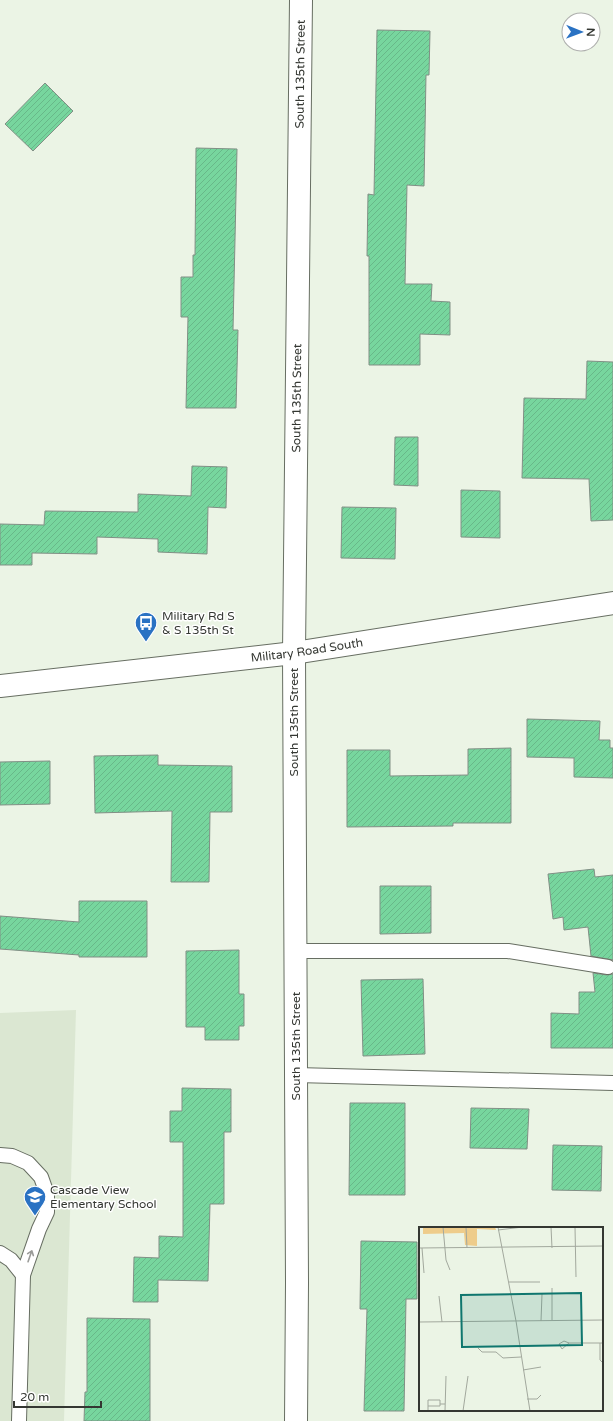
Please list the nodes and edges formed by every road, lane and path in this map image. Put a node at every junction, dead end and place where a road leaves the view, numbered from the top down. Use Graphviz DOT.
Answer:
graph roads {
  1 [pos="301,0"];
  2 [pos="613,603"];
  3 [pos="294,653"];
  4 [pos="0,686"];
  5 [pos="295,951"];
  6 [pos="608,967"];
  7 [pos="296,1075"];
  8 [pos="613,1083"];
  9 [pos="0,1155"];
  10 [pos="0,1253"];
  11 [pos="23,1275"];
  12 [pos="19,1421"];
  13 [pos="296,1421"];
  1 -- 3 [label="street, South 135th Street"];
  2 -- 3 [label="street, Military Road South"];
  3 -- 4 [label="street, Military Road South"];
  3 -- 5 [label="street, South 135th Street"];
  5 -- 6 [label="lane"];
  5 -- 7 [label="street, South 135th Street"];
  7 -- 8 [label="lane"];
  7 -- 13 [label="street, South 135th Street"];
  11 -- 9 [label="lane, one-way"];
  10 -- 11 [label="lane"];
  11 -- 12 [label="lane"];
}
